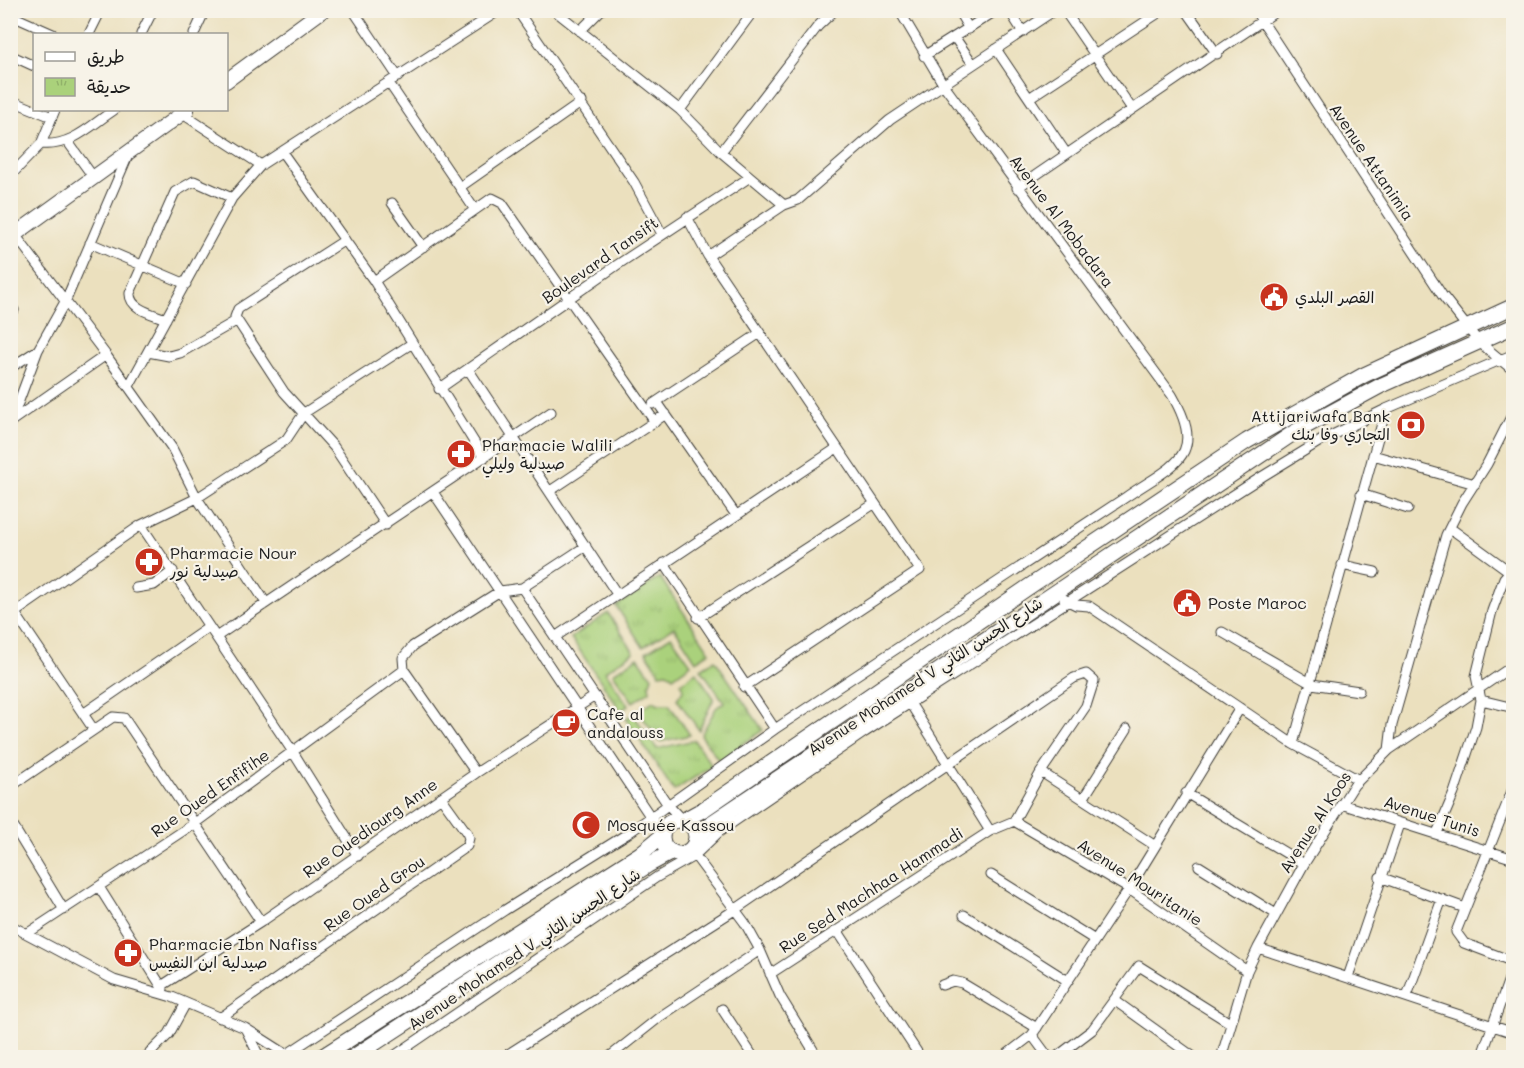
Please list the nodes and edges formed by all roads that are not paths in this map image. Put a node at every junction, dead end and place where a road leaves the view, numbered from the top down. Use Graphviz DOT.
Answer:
graph roads {
  1 [pos="101,10"];
  2 [pos="153,10"];
  3 [pos="205,10"];
  4 [pos="323,10"];
  5 [pos="354,10"];
  6 [pos="500,10"];
  7 [pos="517,10"];
  8 [pos="554,10"];
  9 [pos="601,10"];
  10 [pos="754,10"];
  11 [pos="835,10"];
  12 [pos="899,10"];
  13 [pos="958,10"];
  14 [pos="997,10"];
  15 [pos="1009,10"];
  16 [pos="1055,10"];
  17 [pos="1064,10"];
  18 [pos="1163,10"];
  19 [pos="1186,10"];
  20 [pos="1255,10"];
  21 [pos="1278,10"];
  22 [pos="10,15"];
  23 [pos="1263,22"];
  24 [pos="969,29"];
  25 [pos="580,31"];
  26 [pos="1023,32"];
  27 [pos="51,33"];
  28 [pos="90,33"];
  29 [pos="142,33"];
  30 [pos="194,33"];
  31 [pos="955,38"];
  32 [pos="996,49"];
  33 [pos="1096,54"];
  34 [pos="1217,54"];
  35 [pos="10,55"];
  36 [pos="924,56"];
  37 [pos="973,64"];
  38 [pos="33,66"];
  39 [pos="398,77"];
  40 [pos="228,80"];
  41 [pos="389,83"];
  42 [pos="943,84"];
  43 [pos="1029,98"];
  44 [pos="10,100"];
  45 [pos="582,102"];
  46 [pos="33,107"];
  47 [pos="1132,109"];
  48 [pos="680,110"];
  49 [pos="113,111"];
  50 [pos="182,111"];
  51 [pos="54,113"];
  52 [pos="68,142"];
  53 [pos="41,144"];
  54 [pos="282,152"];
  55 [pos="721,152"];
  56 [pos="130,153"];
  57 [pos="1066,153"];
  58 [pos="261,165"];
  59 [pos="10,176"];
  60 [pos="750,177"];
  61 [pos="94,178"];
  62 [pos="460,187"];
  63 [pos="1017,188"];
  64 [pos="232,198"];
  65 [pos="392,203"];
  66 [pos="783,206"];
  67 [pos="475,210"];
  68 [pos="687,217"];
  69 [pos="12,234"];
  70 [pos="663,234"];
  71 [pos="345,240"];
  72 [pos="90,243"];
  73 [pos="423,247"];
  74 [pos="708,256"];
  75 [pos="140,265"];
  76 [pos="374,281"];
  77 [pos="186,284"];
  78 [pos="66,300"];
  79 [pos="568,300"];
  80 [pos="1514,306"];
  81 [pos="166,319"];
  82 [pos="236,321"];
  83 [pos="1514,326"];
  84 [pos="1466,328"];
  85 [pos="760,333"];
  86 [pos="1478,341"];
  87 [pos="411,344"];
  88 [pos="38,350"];
  89 [pos="148,352"];
  90 [pos="1514,354"];
  91 [pos="106,355"];
  92 [pos="1501,360"];
  93 [pos="10,368"];
  94 [pos="468,369"];
  95 [pos="1514,371"];
  96 [pos="129,386"];
  97 [pos="440,389"];
  98 [pos="657,402"];
  99 [pos="646,409"];
  100 [pos="1386,409"];
  101 [pos="1514,411"];
  102 [pos="551,412"];
  103 [pos="304,413"];
  104 [pos="666,414"];
  105 [pos="11,422"];
  106 [pos="655,422"];
  107 [pos="514,437"];
  108 [pos="837,448"];
  109 [pos="1373,455"];
  110 [pos="484,458"];
  111 [pos="1475,484"];
  112 [pos="550,491"];
  113 [pos="433,492"];
  114 [pos="1361,494"];
  115 [pos="197,498"];
  116 [pos="874,504"];
  117 [pos="1408,509"];
  118 [pos="736,515"];
  119 [pos="141,525"];
  120 [pos="386,525"];
  121 [pos="1450,528"];
  122 [pos="1060,541"];
  123 [pos="586,546"];
  124 [pos="1035,557"];
  125 [pos="1072,558"];
  126 [pos="664,563"];
  127 [pos="1342,565"];
  128 [pos="1511,569"];
  129 [pos="173,571"];
  130 [pos="1375,572"];
  131 [pos="1048,574"];
  132 [pos="1074,578"];
  133 [pos="136,588"];
  134 [pos="522,588"];
  135 [pos="1085,590"];
  136 [pos="500,591"];
  137 [pos="617,594"];
  138 [pos="1061,596"];
  139 [pos="266,603"];
  140 [pos="1089,606"];
  141 [pos="13,614"];
  142 [pos="698,618"];
  143 [pos="209,627"];
  144 [pos="1222,632"];
  145 [pos="216,637"];
  146 [pos="555,637"];
  147 [pos="1514,665"];
  148 [pos="404,670"];
  149 [pos="1312,684"];
  150 [pos="744,687"];
  151 [pos="1359,692"];
  152 [pos="595,696"];
  153 [pos="1479,696"];
  154 [pos="910,703"];
  155 [pos="577,706"];
  156 [pos="1240,708"];
  157 [pos="1514,708"];
  158 [pos="83,714"];
  159 [pos="774,729"];
  160 [pos="1127,729"];
  161 [pos="94,730"];
  162 [pos="1293,744"];
  163 [pos="1389,750"];
  164 [pos="293,752"];
  165 [pos="951,764"];
  166 [pos="1041,772"];
  167 [pos="476,773"];
  168 [pos="1359,780"];
  169 [pos="10,787"];
  170 [pos="1513,790"];
  171 [pos="1186,793"];
  172 [pos="441,797"];
  173 [pos="1083,799"];
  174 [pos="1341,804"];
  175 [pos="668,805"];
  176 [pos="652,816"];
  177 [pos="683,820"];
  178 [pos="10,821"];
  179 [pos="1014,821"];
  180 [pos="195,823"];
  181 [pos="1400,824"];
  182 [pos="990,831"];
  183 [pos="1437,833"];
  184 [pos="662,835"];
  185 [pos="1154,845"];
  186 [pos="694,848"];
  187 [pos="1489,850"];
  188 [pos="672,852"];
  189 [pos="358,856"];
  190 [pos="1514,859"];
  191 [pos="1304,864"];
  192 [pos="1199,866"];
  193 [pos="991,874"];
  194 [pos="1380,877"];
  195 [pos="99,887"];
  196 [pos="1129,889"];
  197 [pos="1442,899"];
  198 [pos="1465,908"];
  199 [pos="64,909"];
  200 [pos="736,909"];
  201 [pos="1276,914"];
  202 [pos="964,915"];
  203 [pos="261,922"];
  204 [pos="10,925"];
  205 [pos="837,930"];
  206 [pos="28,933"];
  207 [pos="1095,940"];
  208 [pos="1258,948"];
  209 [pos="760,950"];
  210 [pos="1514,964"];
  211 [pos="1247,971"];
  212 [pos="770,974"];
  213 [pos="1348,977"];
  214 [pos="1068,981"];
  215 [pos="942,985"];
  216 [pos="163,990"];
  217 [pos="1407,996"];
  218 [pos="1114,1000"];
  219 [pos="186,1003"];
  220 [pos="722,1009"];
  221 [pos="220,1018"];
  222 [pos="1230,1023"];
  223 [pos="1493,1026"];
  224 [pos="244,1028"];
  225 [pos="1034,1032"];
  226 [pos="1514,1033"];
  227 [pos="286,1056"];
  228 [pos="1224,1057"];
  229 [pos="145,1058"];
  230 [pos="260,1058"];
  231 [pos="320,1058"];
  232 [pos="351,1058"];
  233 [pos="391,1058"];
  234 [pos="502,1058"];
  235 [pos="608,1058"];
  236 [pos="754,1058"];
  237 [pos="818,1058"];
  238 [pos="921,1058"];
  239 [pos="1002,1058"];
  240 [pos="1049,1058"];
  241 [pos="1055,1058"];
  242 [pos="1195,1058"];
  243 [pos="1481,1058"];
  1 -- 28 [label="street"];
  2 -- 29 [label="street"];
  3 -- 30 [label="street"];
  4 -- 40 [label="street"];
  5 -- 39 [label="street"];
  6 -- 39 [label="street"];
  7 -- 45 [label="street"];
  8 -- 25 [label="street"];
  9 -- 25 [label="street"];
  10 -- 48 [label="street"];
  11 -- 55 [label="street"];
  12 -- 36 [label="street, Avenue Al Mobadara"];
  13 -- 24 [label="street"];
  14 -- 24 [label="street"];
  15 -- 26 [label="street"];
  16 -- 26 [label="street"];
  17 -- 33 [label="street"];
  18 -- 33 [label="street"];
  19 -- 34 [label="street"];
  20 -- 23 [label="street, Avenue Attanimia"];
  21 -- 23 [label="street"];
  22 -- 27 [label="street"];
  23 -- 34 [label="street"];
  23 -- 84 [label="street, Avenue Attanimia"];
  24 -- 31 [label="street"];
  25 -- 48 [label="street"];
  26 -- 32 [label="street"];
  31 -- 36 [label="street"];
  31 -- 37 [label="street"];
  32 -- 37 [label="street"];
  32 -- 43 [label="street"];
  33 -- 43 [label="street"];
  33 -- 47 [label="street"];
  34 -- 47 [label="street"];
  35 -- 38 [label="street"];
  36 -- 42 [label="street, Avenue Al Mobadara"];
  37 -- 42 [label="street"];
  39 -- 41 [label="street"];
  41 -- 54 [label="street"];
  41 -- 62 [label="street"];
  42 -- 63 [label="street, Avenue Al Mobadara"];
  42 -- 66 [label="street"];
  43 -- 57 [label="street"];
  44 -- 46 [label="street"];
  45 -- 62 [label="street"];
  45 -- 70 [label="street"];
  47 -- 57 [label="street"];
  48 -- 55 [label="street"];
  49 -- 52 [label="street"];
  50 -- 56 [label="street"];
  50 -- 58 [label="street"];
  51 -- 53 [label="street"];
  52 -- 53 [label="street"];
  52 -- 61 [label="street"];
  53 -- 59 [label="street"];
  54 -- 58 [label="street"];
  54 -- 71 [label="street"];
  55 -- 60 [label="street"];
  56 -- 61 [label="street"];
  56 -- 72 [label="street"];
  57 -- 63 [label="street"];
  58 -- 64 [label="street"];
  60 -- 66 [label="street"];
  60 -- 68 [label="street, Boulevard Tansift"];
  61 -- 69 [label="street"];
  62 -- 67 [label="street"];
  63 -- 122 [label="street, Avenue Al Mobadara"];
  64 -- 75 [label="street"];
  64 -- 77 [label="street"];
  65 -- 73 [label="street"];
  66 -- 74 [label="street"];
  67 -- 73 [label="street"];
  67 -- 79 [label="street"];
  68 -- 70 [label="street, Boulevard Tansift"];
  68 -- 74 [label="street"];
  69 -- 78 [label="street"];
  70 -- 79 [label="street, Boulevard Tansift"];
  71 -- 76 [label="street"];
  71 -- 82 [label="street"];
  72 -- 75 [label="street"];
  72 -- 78 [label="street"];
  73 -- 76 [label="street"];
  74 -- 85 [label="street"];
  75 -- 77 [label="street"];
  75 -- 81 [label="street"];
  76 -- 87 [label="street"];
  77 -- 81 [label="street"];
  78 -- 88 [label="street"];
  78 -- 91 [label="street"];
  79 -- 94 [label="street, Boulevard Tansift"];
  79 -- 99 [label="street"];
  80 -- 84 [label="main road"];
  81 -- 89 [label="street"];
  82 -- 89 [label="street"];
  82 -- 103 [label="street"];
  83 -- 86 [label="main road"];
  84 -- 86 [label="street, Avenue Attanimia"];
  84 -- 125 [label="main road"];
  85 -- 98 [label="street"];
  85 -- 108 [label="street"];
  86 -- 92 [label="street, Avenue Attanimia"];
  86 -- 132 [label="main road"];
  87 -- 97 [label="street"];
  87 -- 103 [label="street"];
  88 -- 93 [label="street"];
  88 -- 105 [label="street"];
  89 -- 96 [label="street"];
  90 -- 92 [label="street, Avenue Mohamed V شارع الحسن الثاني"];
  91 -- 96 [label="street"];
  91 -- 105 [label="street"];
  92 -- 95 [label="street, Avenue Attanimia"];
  92 -- 100 [label="street, Avenue Mohamed V شارع الحسن الثاني"];
  94 -- 97 [label="street, Boulevard Tansift"];
  94 -- 107 [label="street"];
  96 -- 115 [label="street"];
  97 -- 110 [label="street"];
  98 -- 99 [label="street"];
  98 -- 104 [label="street"];
  99 -- 106 [label="street"];
  100 -- 109 [label="street"];
  100 -- 135 [label="street, Avenue Mohamed V شارع الحسن الثاني"];
  101 -- 111 [label="street"];
  102 -- 107 [label="street"];
  103 -- 115 [label="street"];
  103 -- 120 [label="street"];
  104 -- 106 [label="street"];
  104 -- 118 [label="street"];
  106 -- 112 [label="street"];
  107 -- 110 [label="street"];
  107 -- 112 [label="street"];
  108 -- 116 [label="street"];
  108 -- 118 [label="street"];
  109 -- 111 [label="street"];
  109 -- 114 [label="street"];
  110 -- 113 [label="street"];
  111 -- 121 [label="street"];
  112 -- 123 [label="street"];
  113 -- 120 [label="street"];
  113 -- 136 [label="street"];
  114 -- 117 [label="street"];
  114 -- 127 [label="street"];
  115 -- 119 [label="street"];
  115 -- 139 [label="street"];
  116 -- 142 [label="street"];
  116 -- 150 [label="street"];
  118 -- 126 [label="street"];
  119 -- 129 [label="street"];
  119 -- 141 [label="street"];
  120 -- 139 [label="street"];
  121 -- 128 [label="street"];
  121 -- 163 [label="street"];
  122 -- 124 [label="street"];
  122 -- 125 [label="street"];
  123 -- 134 [label="street"];
  123 -- 137 [label="street"];
  124 -- 131 [label="street"];
  124 -- 159 [label="street"];
  125 -- 131 [label="main road"];
  126 -- 137 [label="street"];
  126 -- 142 [label="street"];
  127 -- 130 [label="street"];
  127 -- 149 [label="street"];
  128 -- 153 [label="street"];
  129 -- 133 [label="street"];
  129 -- 143 [label="street"];
  131 -- 177 [label="main road"];
  132 -- 135 [label="street"];
  132 -- 138 [label="main road"];
  134 -- 136 [label="street"];
  134 -- 146 [label="street"];
  135 -- 138 [label="street, Avenue Mohamed V شارع الحسن الثاني"];
  135 -- 140 [label="street"];
  136 -- 148 [label="street"];
  136 -- 155 [label="street"];
  137 -- 146 [label="street"];
  138 -- 140 [label="street"];
  138 -- 154 [label="street, Avenue Mohamed V شارع الحسن الثاني"];
  138 -- 186 [label="main road"];
  139 -- 145 [label="street"];
  140 -- 156 [label="street"];
  141 -- 158 [label="street"];
  142 -- 150 [label="street"];
  143 -- 145 [label="street"];
  143 -- 158 [label="street"];
  144 -- 149 [label="street"];
  145 -- 164 [label="street"];
  146 -- 152 [label="street"];
  147 -- 153 [label="street, Avenue Al Koos"];
  148 -- 164 [label="street, Rue Oued Enfifihe"];
  148 -- 167 [label="street"];
  149 -- 151 [label="street"];
  149 -- 162 [label="street"];
  150 -- 159 [label="street"];
  152 -- 155 [label="street, Rue Ouediourg Anne"];
  152 -- 175 [label="street"];
  153 -- 157 [label="street"];
  153 -- 163 [label="street, Avenue Al Koos"];
  153 -- 183 [label="street"];
  154 -- 165 [label="street"];
  154 -- 186 [label="street, Avenue Mohamed V شارع الحسن الثاني"];
  155 -- 167 [label="street, Rue Ouediourg Anne"];
  155 -- 176 [label="street"];
  156 -- 162 [label="street"];
  156 -- 171 [label="street"];
  158 -- 161 [label="street"];
  159 -- 175 [label="street"];
  160 -- 173 [label="street"];
  161 -- 169 [label="street"];
  161 -- 180 [label="street"];
  162 -- 168 [label="street"];
  163 -- 168 [label="street, Avenue Al Koos"];
  164 -- 180 [label="street, Rue Oued Enfifihe"];
  164 -- 189 [label="street"];
  165 -- 166 [label="street"];
  165 -- 182 [label="street"];
  165 -- 200 [label="street"];
  166 -- 173 [label="street"];
  166 -- 179 [label="street"];
  167 -- 172 [label="street, Rue Ouediourg Anne"];
  168 -- 174 [label="street, Avenue Al Koos"];
  170 -- 187 [label="street"];
  171 -- 185 [label="street"];
  171 -- 191 [label="street"];
  172 -- 189 [label="street, Rue Ouediourg Anne"];
  172 -- 221 [label="street, Rue Oued Grou"];
  173 -- 185 [label="street"];
  174 -- 181 [label="street, Avenue Tunis"];
  174 -- 191 [label="street, Avenue Al Koos"];
  175 -- 176 [label="street"];
  175 -- 177 [label="street"];
  176 -- 184 [label="street"];
  176 -- 227 [label="street"];
  177 -- 184 [label="main road"];
  177 -- 186 [label="main road"];
  178 -- 199 [label="street"];
  179 -- 182 [label="street, Rue Sed Machhaa Hammadi"];
  179 -- 196 [label="street, Avenue Mouritanie"];
  180 -- 195 [label="street, Rue Oued Enfifihe"];
  180 -- 203 [label="street"];
  181 -- 183 [label="street, Avenue Tunis"];
  181 -- 194 [label="street"];
  182 -- 205 [label="street, Rue Sed Machhaa Hammadi"];
  183 -- 187 [label="street, Avenue Tunis"];
  184 -- 188 [label="main road"];
  184 -- 231 [label="main road"];
  185 -- 196 [label="street"];
  186 -- 188 [label="main road"];
  186 -- 200 [label="street"];
  186 -- 233 [label="street, Avenue Mohamed V شارع الحسن الثاني"];
  187 -- 190 [label="street, Avenue Tunis"];
  187 -- 198 [label="street"];
  188 -- 232 [label="main road"];
  189 -- 203 [label="street, Rue Ouediourg Anne"];
  191 -- 201 [label="street, Avenue Al Koos"];
  192 -- 201 [label="street"];
  193 -- 207 [label="street"];
  194 -- 197 [label="street"];
  194 -- 213 [label="street"];
  195 -- 199 [label="street, Rue Oued Enfifihe"];
  195 -- 216 [label="street"];
  196 -- 207 [label="street"];
  196 -- 211 [label="street, Avenue Mouritanie"];
  197 -- 198 [label="street"];
  197 -- 217 [label="street"];
  198 -- 210 [label="street"];
  199 -- 206 [label="street, Rue Oued Enfifihe"];
  200 -- 209 [label="street"];
  200 -- 234 [label="street"];
  201 -- 208 [label="street, Avenue Al Koos"];
  202 -- 214 [label="street"];
  203 -- 216 [label="street, Rue Ouediourg Anne"];
  204 -- 206 [label="street"];
  205 -- 212 [label="street, Rue Sed Machhaa Hammadi"];
  205 -- 238 [label="street"];
  206 -- 216 [label="street"];
  207 -- 214 [label="street"];
  208 -- 211 [label="street, Avenue Al Koos"];
  208 -- 213 [label="street"];
  209 -- 212 [label="street"];
  209 -- 235 [label="street"];
  210 -- 223 [label="street"];
  211 -- 222 [label="street, Avenue Al Koos"];
  212 -- 237 [label="street"];
  213 -- 217 [label="street"];
  214 -- 225 [label="street"];
  215 -- 225 [label="street"];
  216 -- 219 [label="street"];
  217 -- 223 [label="street"];
  218 -- 222 [label="street"];
  218 -- 241 [label="street"];
  218 -- 242 [label="street"];
  219 -- 221 [label="street"];
  219 -- 229 [label="street"];
  220 -- 236 [label="street"];
  221 -- 224 [label="street"];
  222 -- 228 [label="street, Avenue Al Koos"];
  223 -- 226 [label="street"];
  223 -- 243 [label="street"];
  224 -- 227 [label="street"];
  224 -- 230 [label="street"];
  225 -- 239 [label="street"];
  225 -- 240 [label="street"];
}
